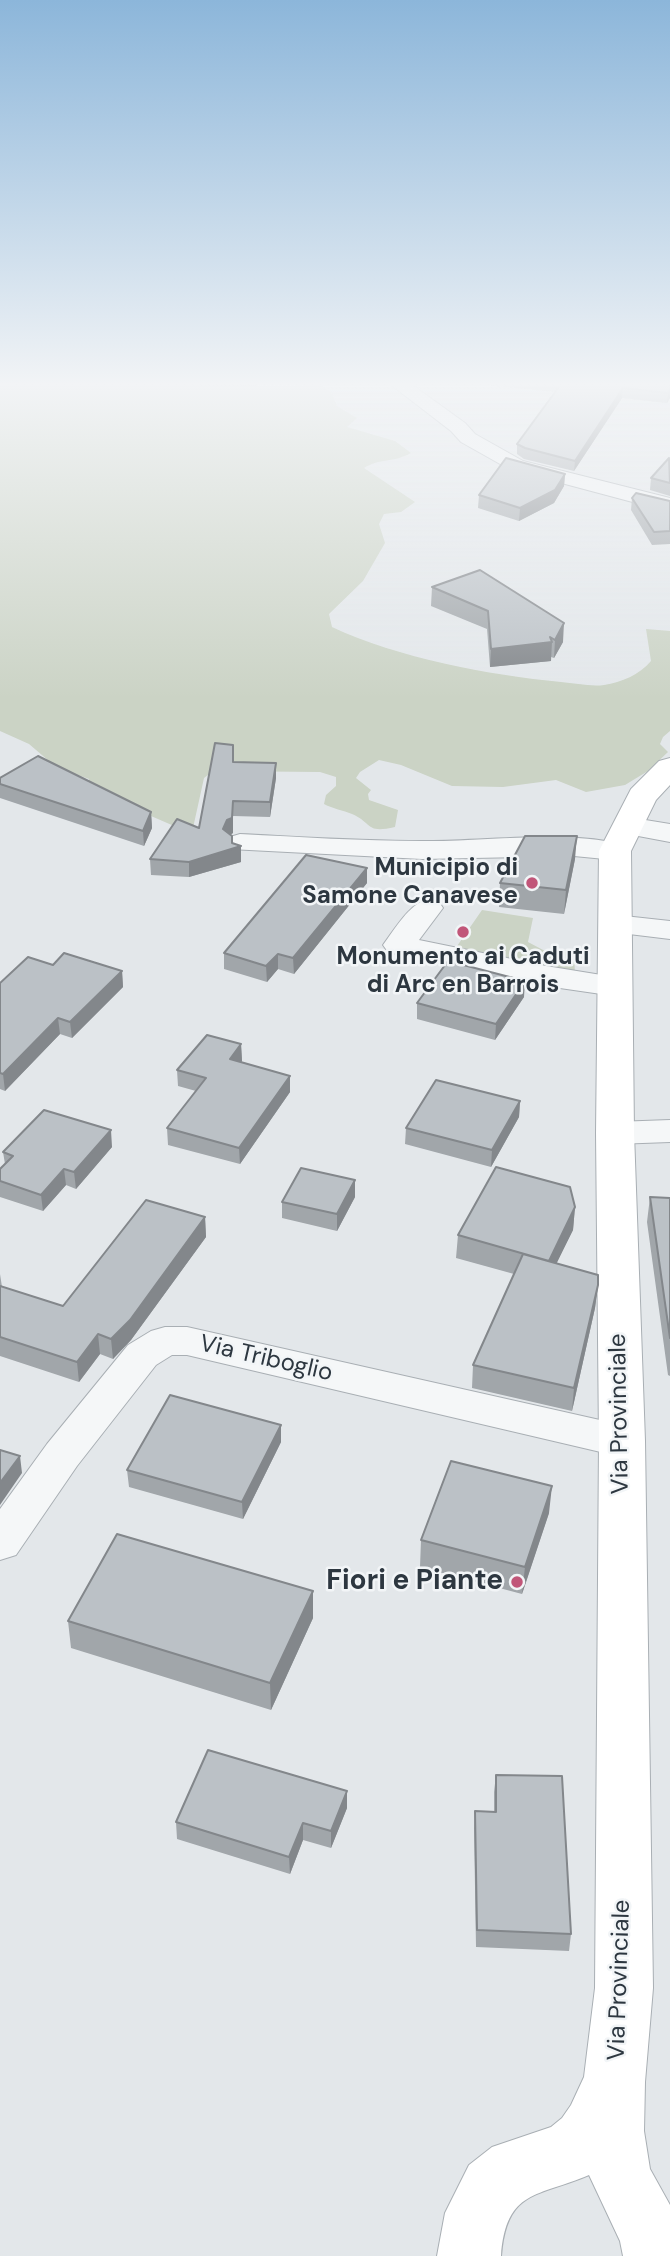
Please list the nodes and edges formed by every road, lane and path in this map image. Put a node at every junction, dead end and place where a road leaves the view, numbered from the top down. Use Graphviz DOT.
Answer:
graph roads {
  1 [pos="609,489"];
  2 [pos="670,505"];
  3 [pos="670,767"];
  4 [pos="670,833"];
  5 [pos="621,838"];
  6 [pos="240,843"];
  7 [pos="428,908"];
  8 [pos="615,924"];
  9 [pos="670,930"];
  10 [pos="615,986"];
  11 [pos="670,1131"];
  12 [pos="615,1133"];
  13 [pos="622,1441"];
  14 [pos="0,1542"];
  15 [pos="615,2078"];
  16 [pos="555,2159"];
  17 [pos="652,2234"];
  18 [pos="469,2256"];
  1 -- 2 [label="street"];
  3 -- 5 [label="main road, Via Provinciale"];
  4 -- 5 [label="street"];
  5 -- 6 [label="street"];
  5 -- 8 [label="main road, Via Provinciale"];
  7 -- 10 [label="street"];
  8 -- 9 [label="street"];
  8 -- 10 [label="main road, Via Provinciale"];
  10 -- 12 [label="main road, Via Provinciale"];
  11 -- 12 [label="street"];
  12 -- 13 [label="main road, Via Provinciale"];
  13 -- 14 [label="street, Via Triboglio"];
  13 -- 15 [label="main road, Via Provinciale"];
  15 -- 16 [label="main road, Via Provinciale"];
  15 -- 17 [label="main road, Via Provinciale"];
  16 -- 17 [label="main road, Via Provinciale"];
  16 -- 18 [label="main road, Via Provinciale"];
}
